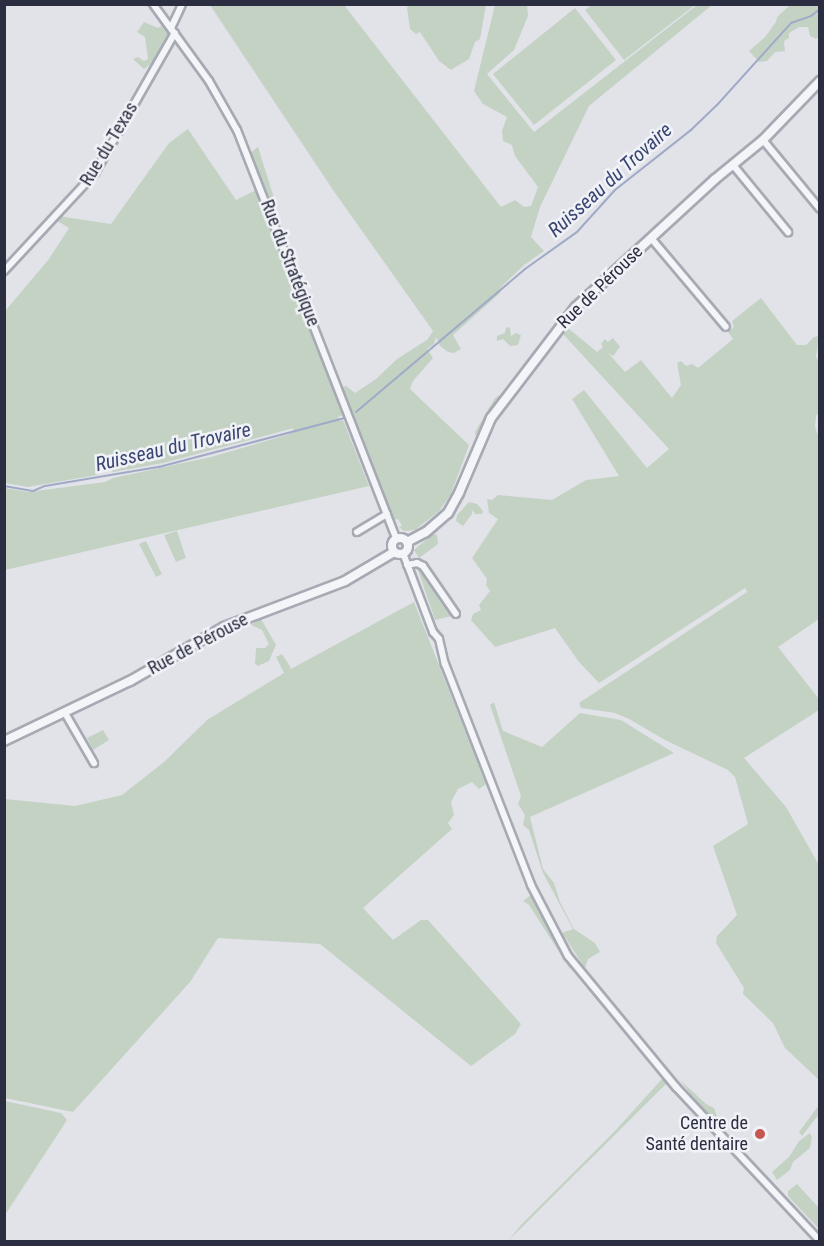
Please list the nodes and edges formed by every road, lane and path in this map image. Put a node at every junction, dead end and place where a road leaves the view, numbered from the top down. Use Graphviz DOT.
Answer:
graph roads {
  1 [pos="153,4"];
  2 [pos="182,4"];
  3 [pos="173,31"];
  4 [pos="819,81"];
  5 [pos="763,140"];
  6 [pos="733,165"];
  7 [pos="819,209"];
  8 [pos="788,232"];
  9 [pos="651,238"];
  10 [pos="4,271"];
  11 [pos="726,327"];
  12 [pos="387,514"];
  13 [pos="357,532"];
  14 [pos="396,538"];
  15 [pos="407,542"];
  16 [pos="393,552"];
  17 [pos="403,553"];
  18 [pos="407,565"];
  19 [pos="456,614"];
  20 [pos="65,712"];
  21 [pos="4,741"];
  22 [pos="94,763"];
  23 [pos="819,1241"];
  1 -- 3 [label="street, Rue du Stratégique"];
  2 -- 3 [label="street, Rue du Texas"];
  3 -- 10 [label="street, Rue du Texas"];
  3 -- 12 [label="street, Rue du Stratégique"];
  4 -- 5 [label="street, Rue de Pérouse"];
  5 -- 6 [label="street, Rue de Pérouse"];
  5 -- 7 [label="street"];
  6 -- 8 [label="street"];
  6 -- 9 [label="street, Rue de Pérouse"];
  9 -- 11 [label="street"];
  9 -- 15 [label="street, Rue de Pérouse"];
  12 -- 13 [label="street"];
  12 -- 14 [label="street, Rue du Stratégique"];
  14 -- 15 [label="street"];
  14 -- 16 [label="street"];
  15 -- 17 [label="street"];
  16 -- 17 [label="street"];
  16 -- 20 [label="street, Rue de Pérouse"];
  17 -- 18 [label="street"];
  18 -- 19 [label="street"];
  18 -- 23 [label="street"];
  20 -- 21 [label="street, Rue de Pérouse"];
  20 -- 22 [label="street"];
}
